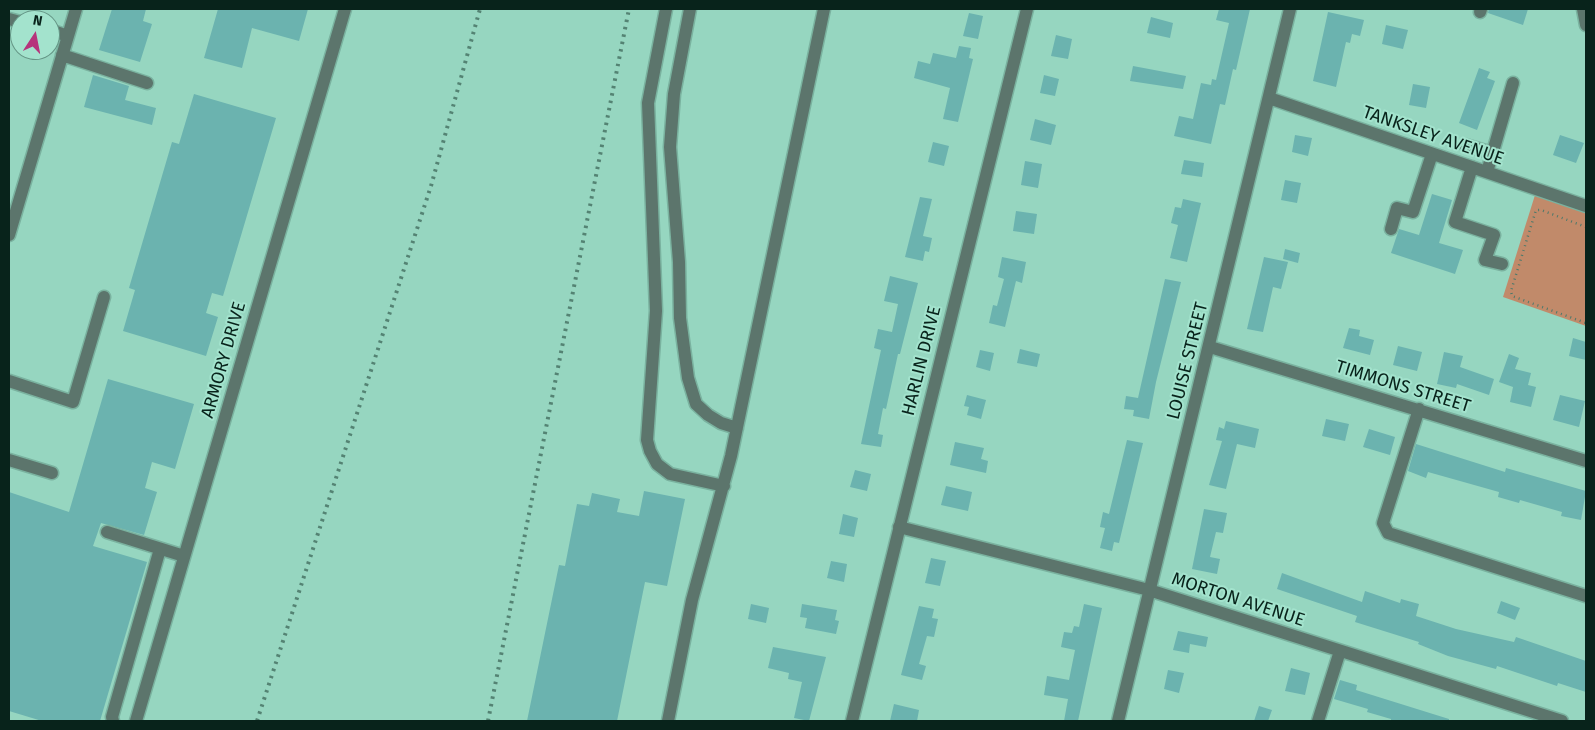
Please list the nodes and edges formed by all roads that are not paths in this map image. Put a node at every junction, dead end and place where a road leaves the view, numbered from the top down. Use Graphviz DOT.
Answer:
graph roads {
  1 [pos="76,9"];
  2 [pos="345,9"];
  3 [pos="666,9"];
  4 [pos="690,9"];
  5 [pos="824,9"];
  6 [pos="1027,9"];
  7 [pos="1290,9"];
  8 [pos="1583,9"];
  9 [pos="1586,25"];
  10 [pos="60,33"];
  11 [pos="68,36"];
  12 [pos="62,55"];
  13 [pos="147,83"];
  14 [pos="1513,83"];
  15 [pos="1269,98"];
  16 [pos="1465,145"];
  17 [pos="1492,153"];
  18 [pos="1432,154"];
  19 [pos="1472,167"];
  20 [pos="1487,172"];
  21 [pos="1586,206"];
  22 [pos="1391,229"];
  23 [pos="9,235"];
  24 [pos="1502,264"];
  25 [pos="104,297"];
  26 [pos="1210,347"];
  27 [pos="9,381"];
  28 [pos="1419,409"];
  29 [pos="737,428"];
  30 [pos="9,460"];
  31 [pos="1586,461"];
  32 [pos="52,473"];
  33 [pos="724,486"];
  34 [pos="899,527"];
  35 [pos="107,532"];
  36 [pos="160,549"];
  37 [pos="184,556"];
  38 [pos="1149,590"];
  39 [pos="1586,596"];
  40 [pos="1340,651"];
  41 [pos="112,721"];
  42 [pos="136,721"];
  43 [pos="668,721"];
  44 [pos="852,721"];
  45 [pos="1118,721"];
  46 [pos="1318,721"];
  47 [pos="1562,721"];
  1 -- 11 [label="street"];
  2 -- 37 [label="street, ARMORY DRIVE"];
  3 -- 33 [label="street"];
  4 -- 29 [label="street"];
  5 -- 29 [label="street"];
  6 -- 34 [label="street, HARLIN DRIVE"];
  7 -- 15 [label="street, LOUISE STREET"];
  8 -- 9 [label="street"];
  10 -- 11 [label="street"];
  11 -- 12 [label="street"];
  12 -- 13 [label="street"];
  12 -- 23 [label="street"];
  14 -- 17 [label="street"];
  15 -- 18 [label="street, TANKSLEY AVENUE"];
  15 -- 26 [label="street, LOUISE STREET"];
  16 -- 17 [label="street"];
  17 -- 20 [label="street"];
  18 -- 19 [label="street, TANKSLEY AVENUE"];
  18 -- 22 [label="street"];
  19 -- 20 [label="street, TANKSLEY AVENUE"];
  19 -- 24 [label="street"];
  20 -- 21 [label="street, TANKSLEY AVENUE"];
  25 -- 27 [label="street"];
  26 -- 28 [label="street, TIMMONS STREET"];
  26 -- 38 [label="street, LOUISE STREET"];
  28 -- 31 [label="street, TIMMONS STREET"];
  28 -- 39 [label="street"];
  29 -- 33 [label="street"];
  30 -- 32 [label="street"];
  33 -- 43 [label="street"];
  34 -- 38 [label="street, MORTON AVENUE"];
  34 -- 44 [label="street, HARLIN DRIVE"];
  35 -- 36 [label="street"];
  36 -- 37 [label="street"];
  36 -- 41 [label="street"];
  37 -- 42 [label="street, ARMORY DRIVE"];
  38 -- 40 [label="street, MORTON AVENUE"];
  38 -- 45 [label="street, LOUISE STREET"];
  40 -- 46 [label="street"];
  40 -- 47 [label="street, MORTON AVENUE"];
}
